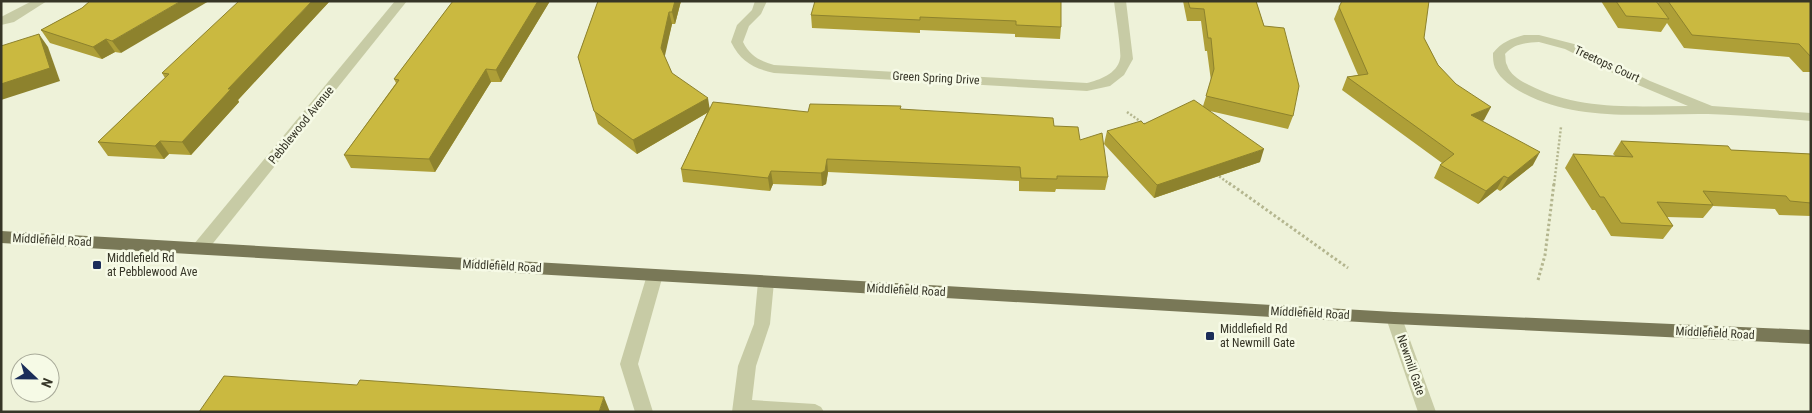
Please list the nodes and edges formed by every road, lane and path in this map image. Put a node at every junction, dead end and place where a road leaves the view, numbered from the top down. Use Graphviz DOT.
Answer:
graph roads {
  1 [pos="41,1"];
  2 [pos="401,1"];
  3 [pos="761,1"];
  4 [pos="1120,1"];
  5 [pos="1,21"];
  6 [pos="1710,110"];
  7 [pos="1127,112"];
  8 [pos="1811,117"];
  9 [pos="1561,126"];
  10 [pos="1151,128"];
  11 [pos="1214,173"];
  12 [pos="1,237"];
  13 [pos="200,248"];
  14 [pos="1348,268"];
  15 [pos="654,275"];
  16 [pos="1538,280"];
  17 [pos="766,282"];
  18 [pos="1394,318"];
  19 [pos="1811,337"];
  20 [pos="742,409"];
  21 [pos="644,412"];
  22 [pos="815,412"];
  23 [pos="1427,412"];
  1 -- 5 [label="street"];
  2 -- 13 [label="street, Pebblewood Avenue"];
  3 -- 4 [label="street, Green Spring Drive"];
  6 -- 6 [label="street, Treetops Court"];
  6 -- 8 [label="street, Treetops Court"];
  7 -- 10 [label="path"];
  9 -- 16 [label="path"];
  11 -- 14 [label="path"];
  12 -- 13 [label="main road, Middlefield Road"];
  13 -- 15 [label="main road, Middlefield Road"];
  15 -- 17 [label="main road, Middlefield Road"];
  15 -- 21 [label="street"];
  17 -- 18 [label="main road, Middlefield Road"];
  17 -- 20 [label="street"];
  18 -- 19 [label="main road, Middlefield Road"];
  18 -- 23 [label="street, Newmill Gate"];
  20 -- 22 [label="street"];
}
